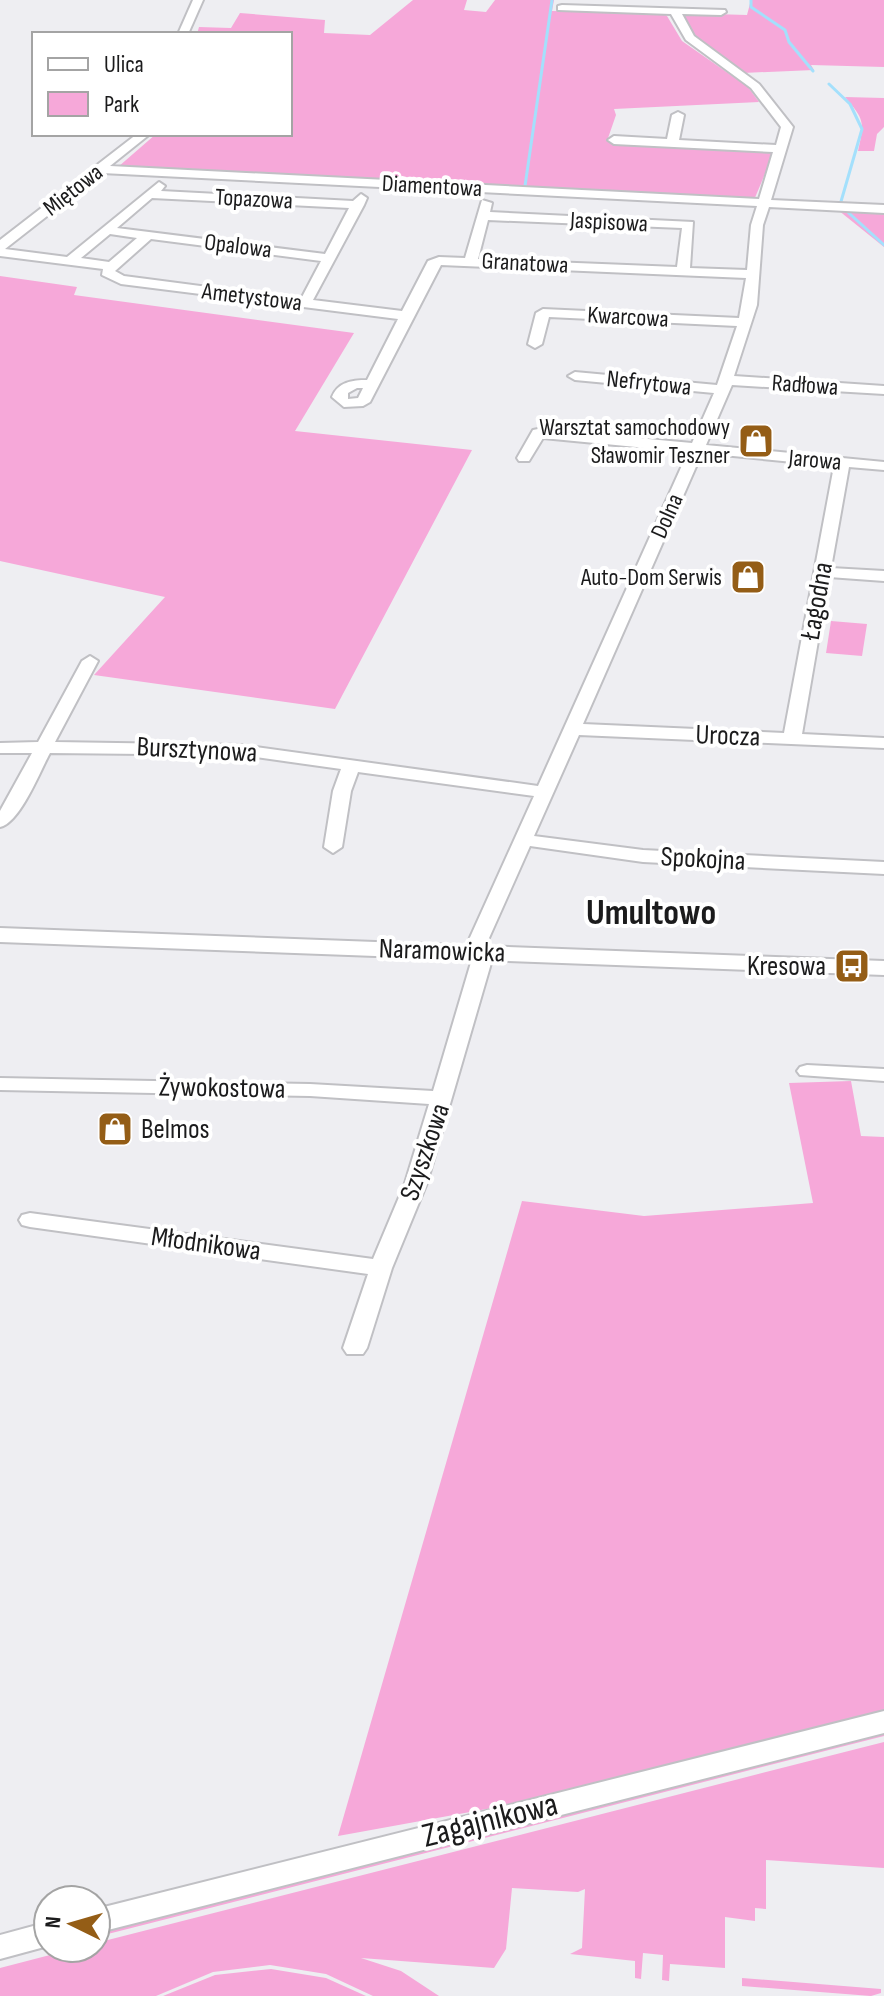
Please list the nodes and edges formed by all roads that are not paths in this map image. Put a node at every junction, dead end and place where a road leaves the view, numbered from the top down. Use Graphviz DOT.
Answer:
graph roads {
  1 [pos="198,0"];
  2 [pos="562,8"];
  3 [pos="675,11"];
  4 [pos="721,12"];
  5 [pos="184,32"];
  6 [pos="678,115"];
  7 [pos="141,136"];
  8 [pos="614,140"];
  9 [pos="672,143"];
  10 [pos="780,149"];
  11 [pos="100,169"];
  12 [pos="172,172"];
  13 [pos="369,182"];
  14 [pos="488,189"];
  15 [pos="151,194"];
  16 [pos="763,204"];
  17 [pos="358,205"];
  18 [pos="884,209"];
  19 [pos="484,216"];
  20 [pos="107,230"];
  21 [pos="148,235"];
  22 [pos="0,246"];
  23 [pos="0,252"];
  24 [pos="329,258"];
  25 [pos="70,261"];
  26 [pos="471,261"];
  27 [pos="112,266"];
  28 [pos="683,271"];
  29 [pos="752,274"];
  30 [pos="305,303"];
  31 [pos="407,316"];
  32 [pos="745,322"];
  33 [pos="535,344"];
  34 [pos="575,376"];
  35 [pos="372,384"];
  36 [pos="724,385"];
  37 [pos="884,390"];
  38 [pos="697,450"];
  39 [pos="524,458"];
  40 [pos="842,463"];
  41 [pos="884,466"];
  42 [pos="822,572"];
  43 [pos="884,576"];
  44 [pos="90,661"];
  45 [pos="572,729"];
  46 [pos="792,739"];
  47 [pos="884,743"];
  48 [pos="42,747"];
  49 [pos="0,748"];
  50 [pos="351,765"];
  51 [pos="544,792"];
  52 [pos="0,822"];
  53 [pos="523,840"];
  54 [pos="333,847"];
  55 [pos="884,868"];
  56 [pos="0,935"];
  57 [pos="479,953"];
  58 [pos="884,968"];
  59 [pos="807,1071"];
  60 [pos="884,1075"];
  61 [pos="0,1084"];
  62 [pos="443,1098"];
  63 [pos="30,1220"];
  64 [pos="381,1268"];
  65 [pos="355,1348"];
  66 [pos="884,1722"];
  67 [pos="112,1917"];
  68 [pos="32,1938"];
  69 [pos="0,1947"];
  1 -- 5 [label="street"];
  2 -- 3 [label="street"];
  3 -- 4 [label="street"];
  3 -- 10 [label="street, Dolna"];
  6 -- 9 [label="street"];
  7 -- 11 [label="street, Miętowa"];
  8 -- 9 [label="street"];
  9 -- 10 [label="street"];
  10 -- 16 [label="street, Dolna"];
  11 -- 12 [label="street, Diamentowa"];
  11 -- 22 [label="street, Miętowa"];
  12 -- 13 [label="street, Diamentowa"];
  12 -- 15 [label="street"];
  13 -- 14 [label="street, Diamentowa"];
  13 -- 17 [label="street"];
  14 -- 16 [label="street, Diamentowa"];
  14 -- 19 [label="street"];
  15 -- 17 [label="street, Topazowa"];
  15 -- 20 [label="street"];
  16 -- 18 [label="street, Diamentowa"];
  16 -- 29 [label="street, Dolna"];
  17 -- 24 [label="street"];
  19 -- 26 [label="street"];
  19 -- 28 [label="street, Jaspisowa"];
  20 -- 21 [label="street, Opalowa"];
  20 -- 25 [label="street"];
  21 -- 24 [label="street, Opalowa"];
  21 -- 27 [label="street"];
  23 -- 25 [label="street"];
  24 -- 30 [label="street"];
  25 -- 27 [label="street"];
  26 -- 28 [label="street, Granatowa"];
  26 -- 31 [label="street, Granatowa"];
  27 -- 30 [label="street, Ametystowa"];
  28 -- 29 [label="street, Granatowa"];
  29 -- 32 [label="street, Dolna"];
  30 -- 31 [label="street, Ametystowa"];
  31 -- 35 [label="street, Granatowa"];
  32 -- 33 [label="street, Kwarcowa"];
  32 -- 36 [label="street, Dolna"];
  34 -- 36 [label="street, Nefrytowa"];
  36 -- 37 [label="street, Radłowa"];
  36 -- 38 [label="street, Dolna"];
  38 -- 39 [label="street, Jarowa"];
  38 -- 40 [label="street, Jarowa"];
  38 -- 45 [label="street, Dolna"];
  40 -- 41 [label="street, Jarowa"];
  40 -- 42 [label="street, Łagodna"];
  42 -- 43 [label="street"];
  42 -- 46 [label="street, Łagodna"];
  44 -- 48 [label="street"];
  45 -- 46 [label="street, Urocza"];
  45 -- 51 [label="street, Dolna"];
  46 -- 47 [label="street, Urocza"];
  48 -- 49 [label="street, Bursztynowa"];
  48 -- 50 [label="street, Bursztynowa"];
  48 -- 52 [label="street"];
  50 -- 51 [label="street, Bursztynowa"];
  50 -- 54 [label="street"];
  51 -- 53 [label="street, Dolna"];
  53 -- 55 [label="street, Spokojna"];
  53 -- 57 [label="street, Dolna"];
  56 -- 57 [label="street, Naramowicka"];
  57 -- 58 [label="street, Naramowicka"];
  57 -- 62 [label="street, Szyszkowa"];
  59 -- 60 [label="street"];
  61 -- 62 [label="street, Żywokostowa"];
  62 -- 64 [label="street, Szyszkowa"];
  63 -- 64 [label="street, Młodnikowa"];
  64 -- 65 [label="street, Szyszkowa"];
  66 -- 67 [label="street, Zagajnikowa"];
  68 -- 69 [label="street"];
}
